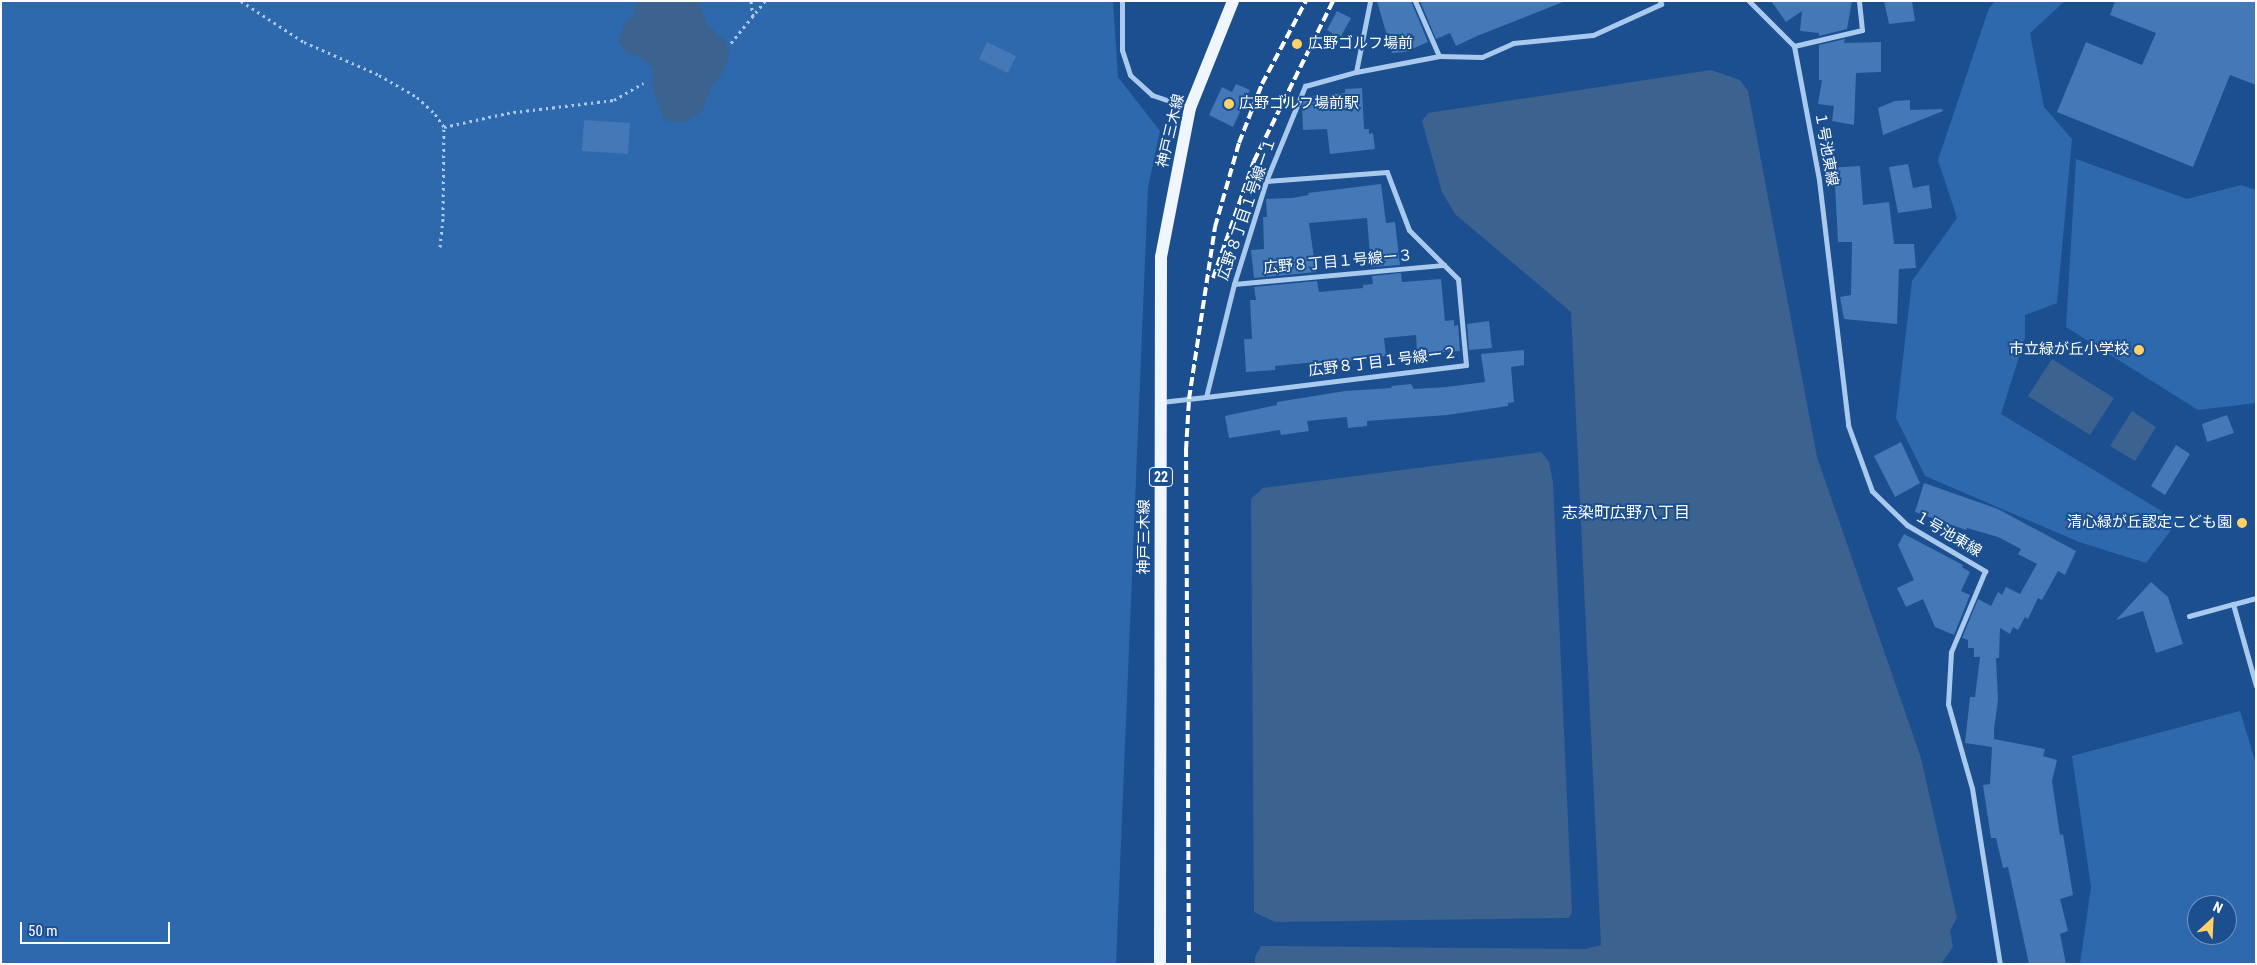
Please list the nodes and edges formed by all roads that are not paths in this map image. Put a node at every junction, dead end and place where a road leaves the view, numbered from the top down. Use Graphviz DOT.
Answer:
graph roads {
  1 [pos="1122,1"];
  2 [pos="1233,1"];
  3 [pos="1370,1"];
  4 [pos="1415,1"];
  5 [pos="1660,1"];
  6 [pos="1749,1"];
  7 [pos="1859,1"];
  8 [pos="1794,46"];
  9 [pos="1439,56"];
  10 [pos="1356,72"];
  11 [pos="1190,108"];
  12 [pos="1266,182"];
  13 [pos="1444,265"];
  14 [pos="1234,284"];
  15 [pos="1206,397"];
  16 [pos="1161,402"];
  17 [pos="2256,598"];
  18 [pos="2233,604"];
  19 [pos="2188,616"];
  20 [pos="2256,686"];
  21 [pos="1160,964"];
  22 [pos="2000,964"];
  1 -- 11 [label="street"];
  2 -- 11 [label="main road, 神戸三木線 / 22"];
  3 -- 10 [label="street"];
  4 -- 9 [label="street"];
  5 -- 9 [label="street, 広野８丁目１号線ー１"];
  6 -- 8 [label="street"];
  7 -- 8 [label="street"];
  8 -- 22 [label="street, １号池東線"];
  9 -- 10 [label="street, 広野８丁目１号線ー１"];
  10 -- 12 [label="street, 広野８丁目１号線ー１"];
  11 -- 16 [label="main road, 神戸三木線 / 22"];
  12 -- 13 [label="street, 広野８丁目１号線ー２"];
  12 -- 14 [label="street, 広野８丁目１号線ー１"];
  13 -- 14 [label="street, 広野８丁目１号線ー３"];
  13 -- 15 [label="street, 広野８丁目１号線ー２"];
  14 -- 15 [label="street, 広野８丁目１号線ー１"];
  15 -- 16 [label="street"];
  16 -- 21 [label="main road, 神戸三木線 / 22"];
  17 -- 18 [label="street"];
  18 -- 19 [label="street"];
  18 -- 20 [label="street"];
}
